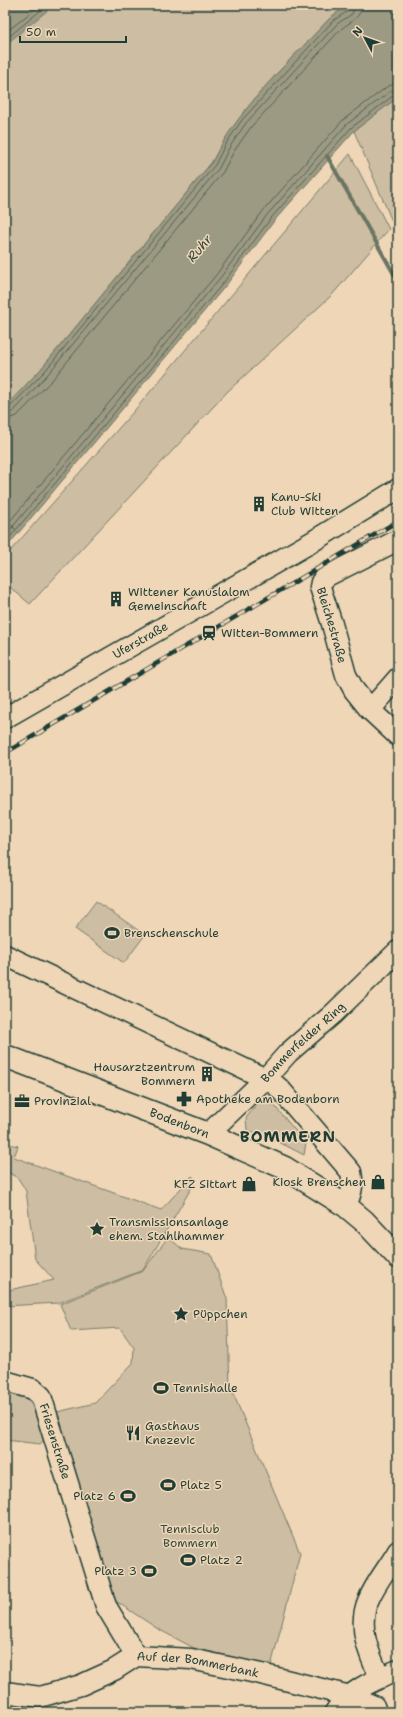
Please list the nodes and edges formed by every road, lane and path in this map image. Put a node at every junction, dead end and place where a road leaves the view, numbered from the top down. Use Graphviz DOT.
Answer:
graph roads {
  1 [pos="398,489"];
  2 [pos="398,540"];
  3 [pos="398,678"];
  4 [pos="370,710"];
  5 [pos="5,718"];
  6 [pos="398,736"];
  7 [pos="398,951"];
  8 [pos="5,955"];
  9 [pos="5,1056"];
  10 [pos="265,1079"];
  11 [pos="208,1134"];
  12 [pos="346,1206"];
  13 [pos="398,1257"];
  14 [pos="5,1381"];
  15 [pos="398,1551"];
  16 [pos="136,1656"];
  17 [pos="398,1670"];
  18 [pos="380,1678"];
  19 [pos="5,1692"];
  20 [pos="350,1696"];
  21 [pos="335,1712"];
  22 [pos="376,1712"];
  1 -- 5 [label="street, Uferstraße"];
  2 -- 4 [label="street, Bleichestraße"];
  3 -- 4 [label="street"];
  4 -- 6 [label="street, Bleichestraße"];
  7 -- 10 [label="street, Bommerfelder Ring"];
  8 -- 10 [label="street"];
  9 -- 11 [label="main road, Bodenborn"];
  10 -- 11 [label="street, Bommerfelder Ring"];
  10 -- 12 [label="street"];
  11 -- 12 [label="main road, Bodenborn"];
  12 -- 13 [label="main road, Bodenborn"];
  14 -- 16 [label="street, Friesenstraße"];
  15 -- 18 [label="street"];
  16 -- 19 [label="street, Auf der Bommerbank"];
  16 -- 20 [label="street, Auf der Bommerbank"];
  17 -- 18 [label="street"];
  18 -- 20 [label="street"];
  20 -- 21 [label="street"];
  20 -- 22 [label="street, Auf der Bommerbank"];
}
